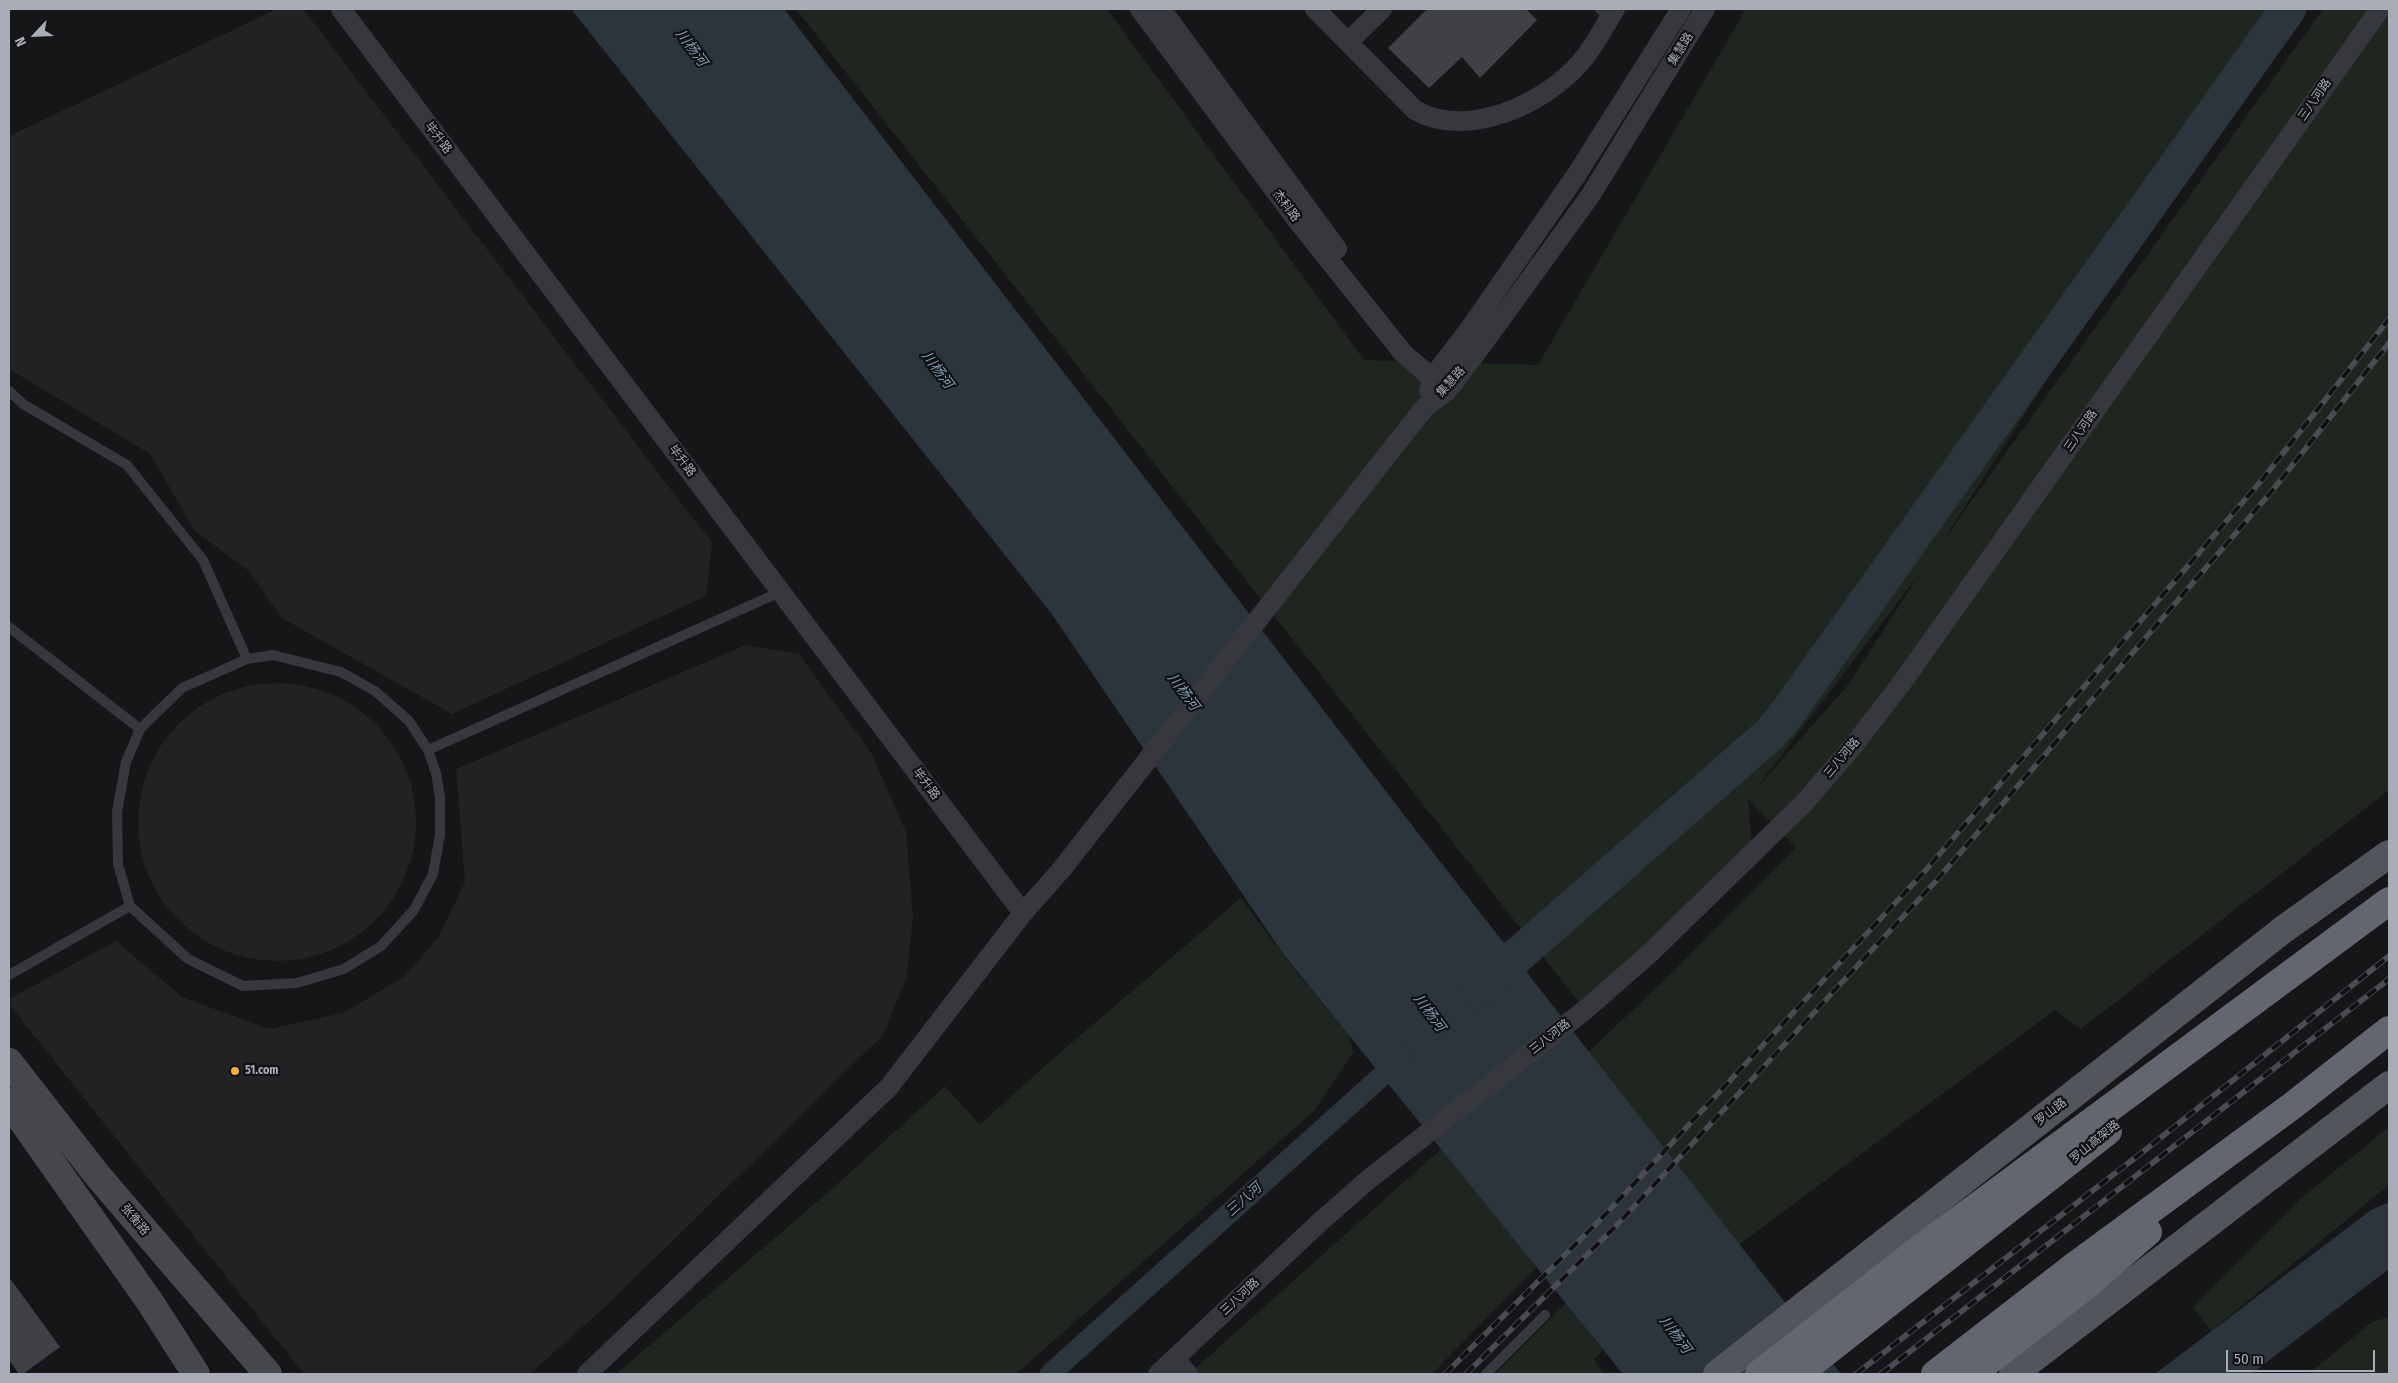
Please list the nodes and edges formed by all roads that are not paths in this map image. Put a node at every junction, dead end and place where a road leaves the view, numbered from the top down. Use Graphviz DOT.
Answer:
graph roads {
  1 [pos="340,9"];
  2 [pos="1140,9"];
  3 [pos="1160,9"];
  4 [pos="1315,9"];
  5 [pos="1382,9"];
  6 [pos="1681,9"];
  7 [pos="1705,9"];
  8 [pos="2380,9"];
  9 [pos="1608,12"];
  10 [pos="1348,42"];
  11 [pos="1443,380"];
  12 [pos="9,391"];
  13 [pos="780,592"];
  14 [pos="9,628"];
  15 [pos="247,659"];
  16 [pos="140,729"];
  17 [pos="428,750"];
  18 [pos="2389,854"];
  19 [pos="130,906"];
  20 [pos="2386,907"];
  21 [pos="1023,913"];
  22 [pos="9,975"];
  23 [pos="2389,1030"];
  24 [pos="9,1062"];
  25 [pos="2389,1085"];
  26 [pos="9,1102"];
  27 [pos="2292,1106"];
  28 [pos="1545,1315"];
  29 [pos="1181,1367"];
  30 [pos="196,1374"];
  31 [pos="268,1374"];
  32 [pos="587,1374"];
  33 [pos="1158,1374"];
  34 [pos="1486,1374"];
  35 [pos="1717,1374"];
  36 [pos="1759,1374"];
  37 [pos="1798,1374"];
  38 [pos="1935,1374"];
  39 [pos="1972,1374"];
  40 [pos="2013,1374"];
  1 -- 13 [label="street, 毕升路"];
  2 -- 11 [label="street, 杰科路"];
  3 -- 11 [label="street, 杰科路"];
  4 -- 10 [label="street"];
  5 -- 10 [label="street"];
  6 -- 11 [label="street, 集慧路"];
  7 -- 11 [label="street, 集慧路"];
  8 -- 29 [label="street, 三八河路"];
  9 -- 10 [label="street"];
  11 -- 21 [label="street, 集慧路"];
  12 -- 15 [label="lane"];
  13 -- 17 [label="lane"];
  13 -- 21 [label="street, 毕升路"];
  14 -- 16 [label="lane"];
  15 -- 16 [label="lane"];
  15 -- 17 [label="lane"];
  16 -- 19 [label="lane"];
  17 -- 19 [label="lane"];
  18 -- 35 [label="main road, 罗山路"];
  19 -- 22 [label="lane"];
  20 -- 36 [label="highway"];
  20 -- 37 [label="highway, 罗山高架路"];
  21 -- 32 [label="street"];
  23 -- 27 [label="highway"];
  24 -- 31 [label="main road, 张衡路"];
  25 -- 40 [label="main road"];
  26 -- 30 [label="main road"];
  27 -- 38 [label="highway"];
  27 -- 39 [label="highway"];
  28 -- 34 [label="lane"];
  29 -- 33 [label="street, 三八河路"];
}
